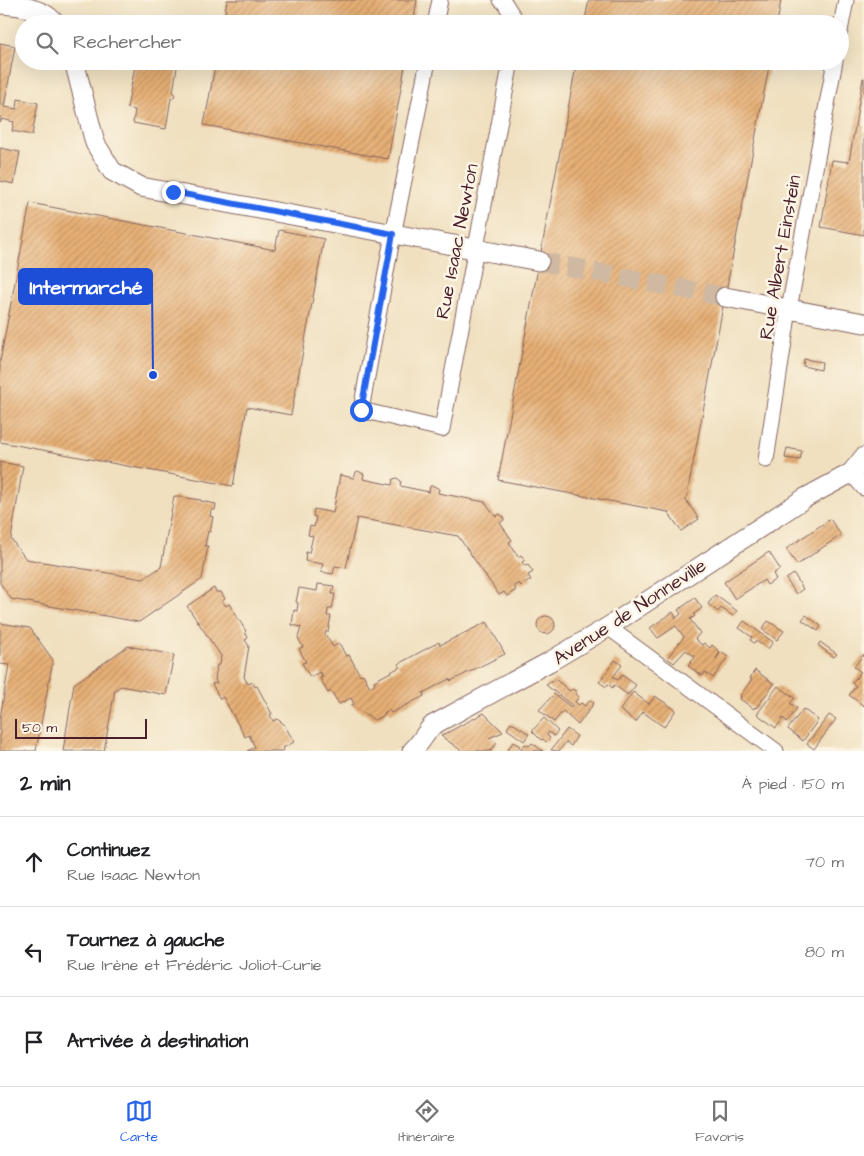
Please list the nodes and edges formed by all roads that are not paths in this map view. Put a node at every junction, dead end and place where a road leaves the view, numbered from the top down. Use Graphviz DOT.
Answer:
graph roads {
  1 [pos="440,0"];
  2 [pos="501,0"];
  3 [pos="846,0"];
  4 [pos="0,4"];
  5 [pos="47,15"];
  6 [pos="437,15"];
  7 [pos="512,15"];
  8 [pos="843,15"];
  9 [pos="76,70"];
  10 [pos="426,70"];
  11 [pos="509,70"];
  12 [pos="833,70"];
  13 [pos="393,234"];
  14 [pos="475,250"];
  15 [pos="539,261"];
  16 [pos="725,297"];
  17 [pos="789,309"];
  18 [pos="864,323"];
  19 [pos="864,457"];
  20 [pos="766,460"];
  21 [pos="857,475"];
  22 [pos="864,488"];
  23 [pos="608,627"];
  24 [pos="412,751"];
  25 [pos="776,751"];
  1 -- 6 [label="street"];
  2 -- 7 [label="street"];
  3 -- 8 [label="street"];
  4 -- 5 [label="street"];
  9 -- 13 [label="street"];
  10 -- 13 [label="street"];
  11 -- 14 [label="street, Rue Isaac Newton"];
  12 -- 17 [label="street, Rue Albert Einstein"];
  13 -- 14 [label="street"];
  13 -- 14 [label="street, Rue Isaac Newton"];
  14 -- 15 [label="street"];
  16 -- 17 [label="street"];
  17 -- 18 [label="street"];
  17 -- 20 [label="street, Rue Albert Einstein"];
  19 -- 21 [label="street"];
  21 -- 22 [label="street"];
  21 -- 23 [label="street, Avenue de Nonneville"];
  23 -- 24 [label="street, Avenue de Nonneville"];
  23 -- 25 [label="street"];
}
